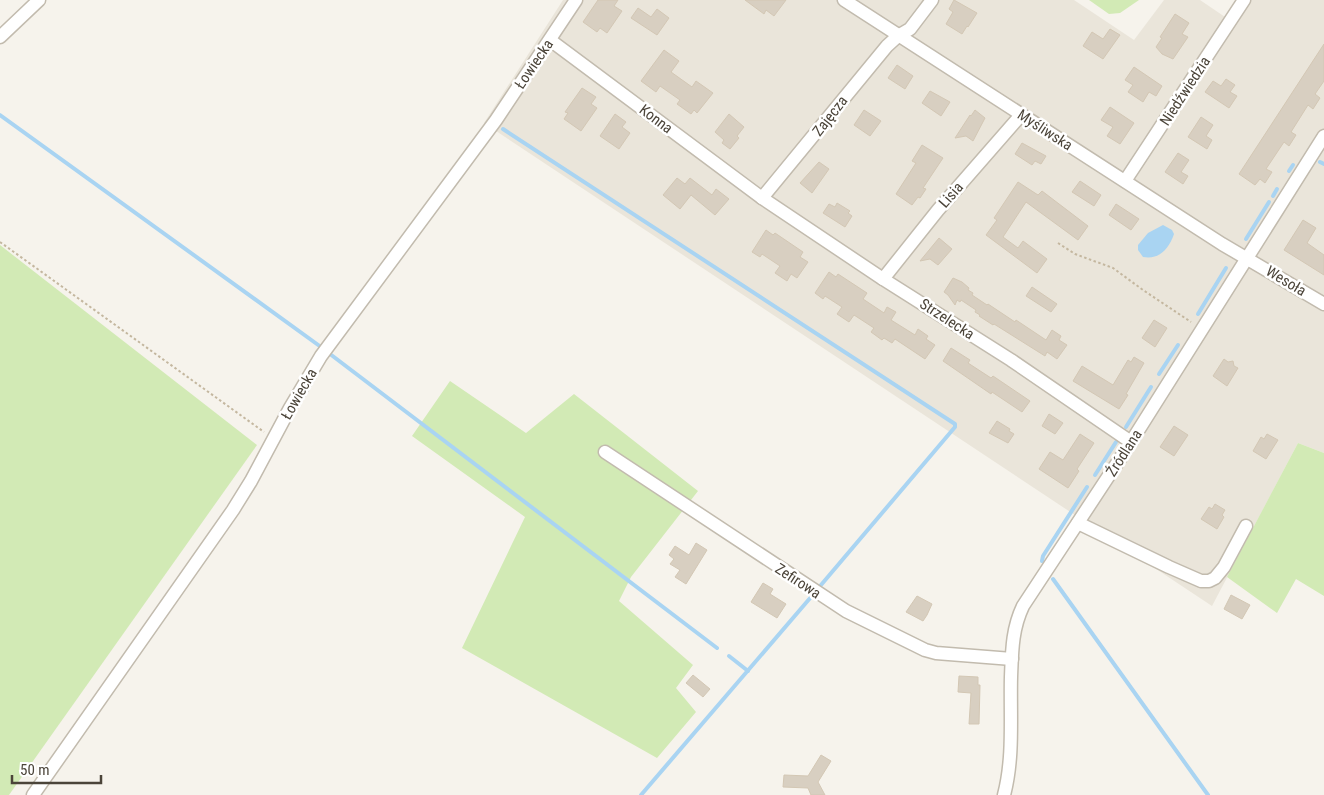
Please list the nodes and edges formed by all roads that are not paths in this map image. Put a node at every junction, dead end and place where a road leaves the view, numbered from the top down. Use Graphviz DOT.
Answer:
graph roads {
  1 [pos="39,0"];
  2 [pos="576,0"];
  3 [pos="844,0"];
  4 [pos="932,0"];
  5 [pos="1244,0"];
  6 [pos="898,36"];
  7 [pos="0,37"];
  8 [pos="550,40"];
  9 [pos="1021,115"];
  10 [pos="1324,136"];
  11 [pos="1125,182"];
  12 [pos="762,198"];
  13 [pos="1247,258"];
  14 [pos="883,278"];
  15 [pos="1324,304"];
  16 [pos="1132,442"];
  17 [pos="606,452"];
  18 [pos="1078,523"];
  19 [pos="1246,526"];
  20 [pos="1012,659"];
  21 [pos="33,795"];
  22 [pos="1004,795"];
  1 -- 7 [label="street"];
  2 -- 8 [label="street, Łowiecka"];
  3 -- 6 [label="street, Myśliwska"];
  4 -- 6 [label="street, Zajęcza"];
  5 -- 11 [label="street, Niedźwiedzia"];
  6 -- 9 [label="street, Myśliwska"];
  6 -- 12 [label="street, Zajęcza"];
  8 -- 12 [label="street, Konna"];
  8 -- 21 [label="street, Łowiecka"];
  9 -- 11 [label="street, Myśliwska"];
  9 -- 14 [label="street, Lisia"];
  10 -- 13 [label="street, Źródlana"];
  11 -- 13 [label="street, Myśliwska"];
  12 -- 14 [label="street, Strzelecka"];
  13 -- 15 [label="street, Wesoła"];
  13 -- 16 [label="street, Źródlana"];
  14 -- 16 [label="street, Strzelecka"];
  16 -- 18 [label="street, Źródlana"];
  17 -- 20 [label="street, Zefirowa"];
  18 -- 19 [label="street"];
  18 -- 20 [label="street, Źródlana"];
  20 -- 22 [label="street, Źródlana"];
}
